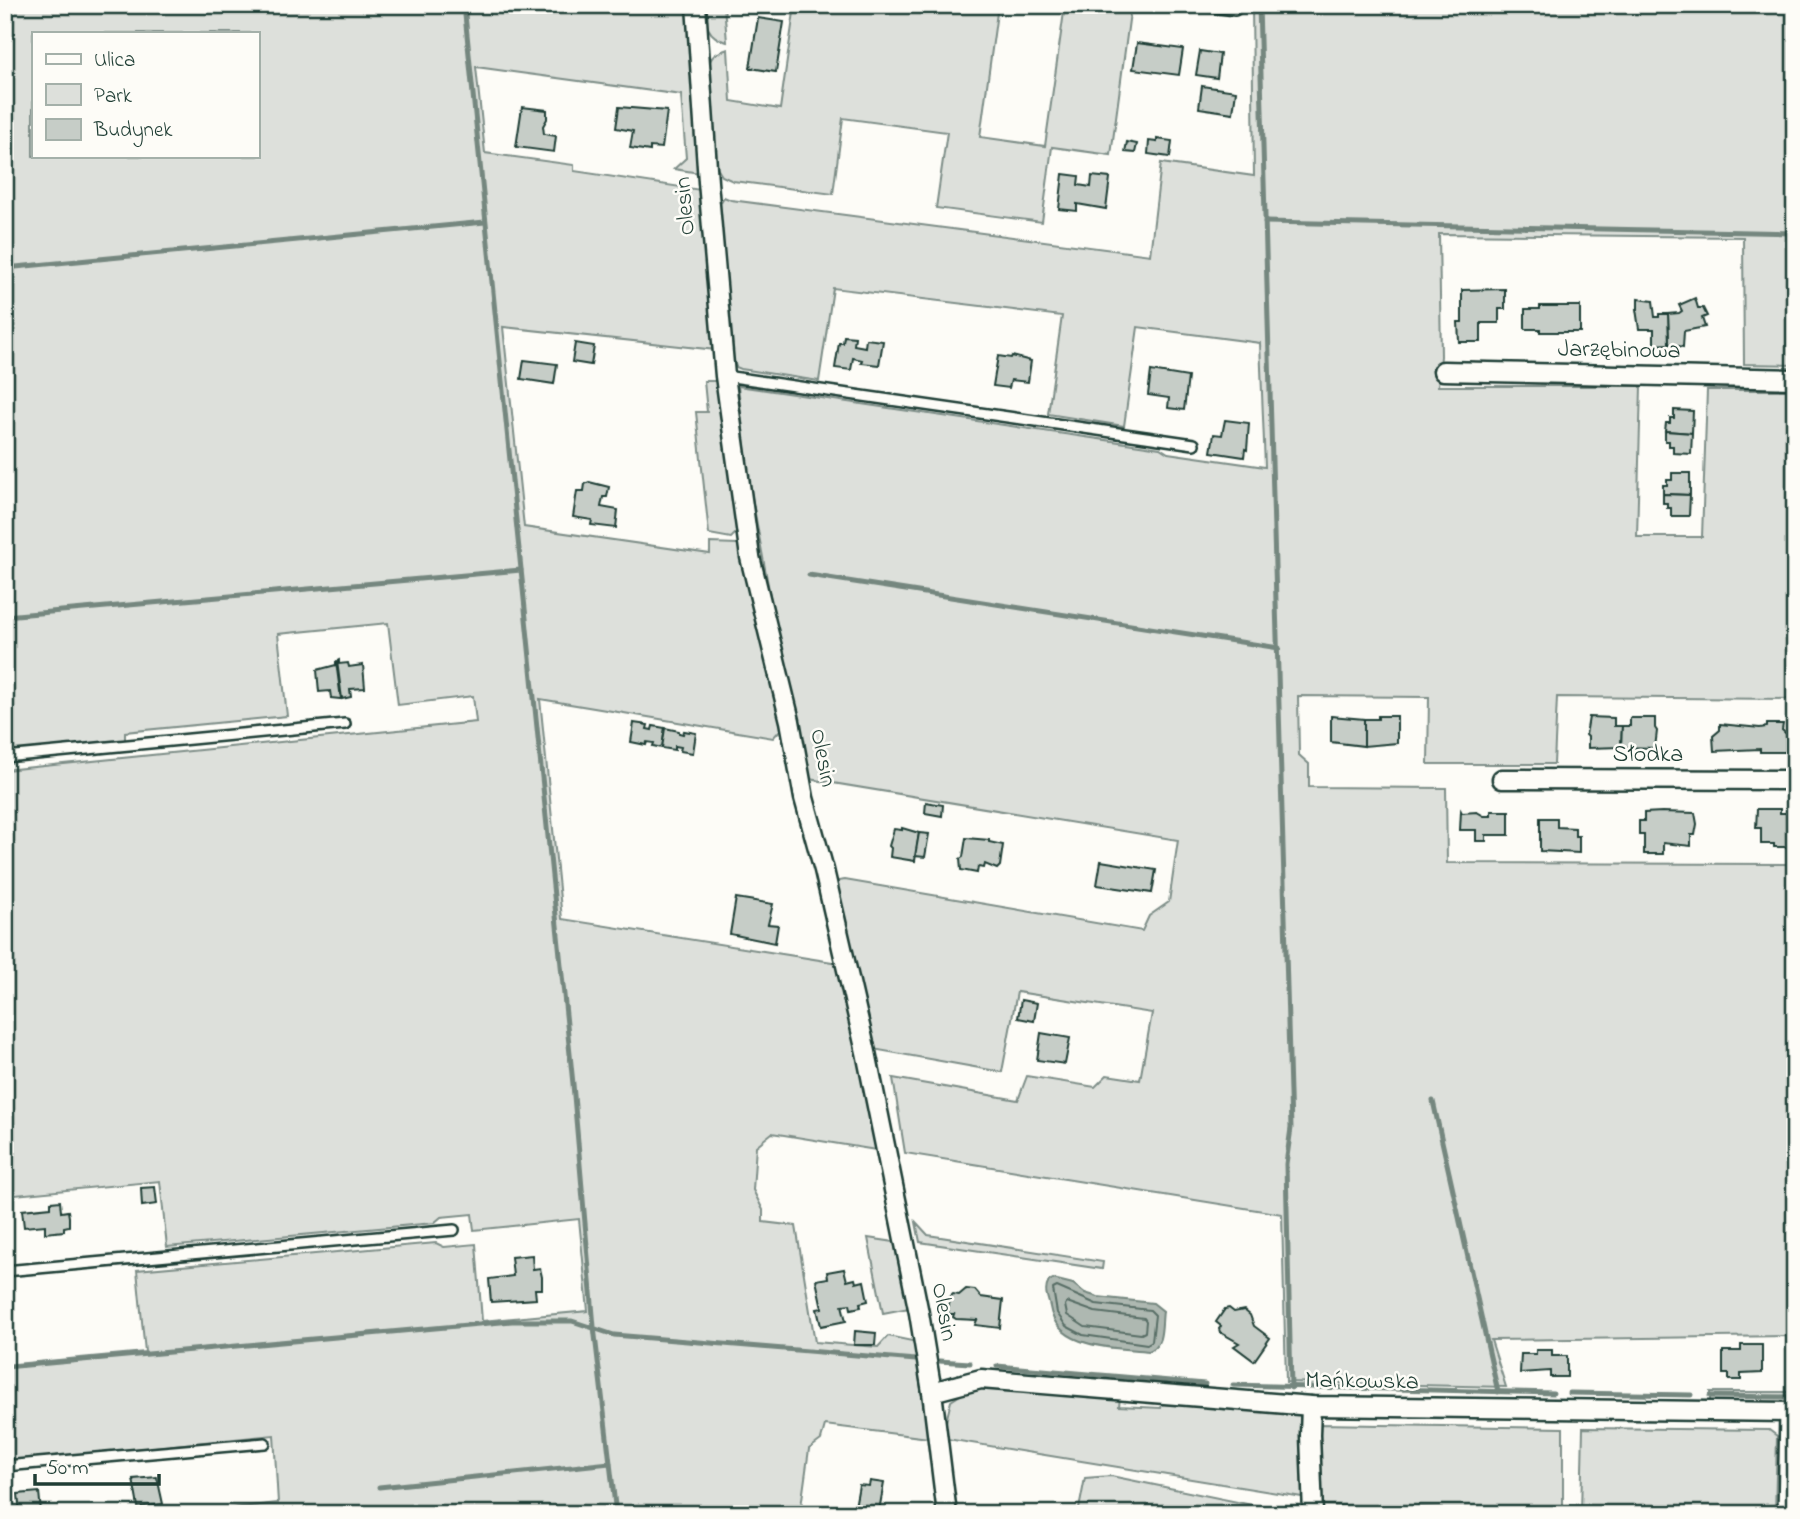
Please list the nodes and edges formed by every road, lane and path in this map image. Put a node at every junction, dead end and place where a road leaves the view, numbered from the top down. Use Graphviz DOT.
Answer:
graph roads {
  1 [pos="696,5"];
  2 [pos="1200,5"];
  3 [pos="1235,10"];
  4 [pos="1443,371"];
  5 [pos="725,376"];
  6 [pos="1795,379"];
  7 [pos="1194,444"];
  8 [pos="345,724"];
  9 [pos="5,757"];
  10 [pos="1502,779"];
  11 [pos="1795,780"];
  12 [pos="454,1230"];
  13 [pos="5,1271"];
  14 [pos="932,1392"];
  15 [pos="1311,1406"];
  16 [pos="1790,1412"];
  17 [pos="265,1443"];
  18 [pos="5,1466"];
  19 [pos="947,1514"];
  20 [pos="1313,1514"];
  21 [pos="1783,1514"];
  1 -- 5 [label="street, Olesin"];
  2 -- 3 [label="lane"];
  4 -- 6 [label="street, Jarzębinowa"];
  5 -- 7 [label="lane"];
  5 -- 14 [label="street, Olesin"];
  8 -- 9 [label="lane"];
  10 -- 11 [label="street, Słodka"];
  12 -- 13 [label="lane"];
  14 -- 15 [label="street, Mańkowska"];
  14 -- 19 [label="street, Olesin"];
  15 -- 16 [label="street, Mańkowska"];
  15 -- 20 [label="street"];
  16 -- 21 [label="lane"];
  17 -- 18 [label="lane"];
}
